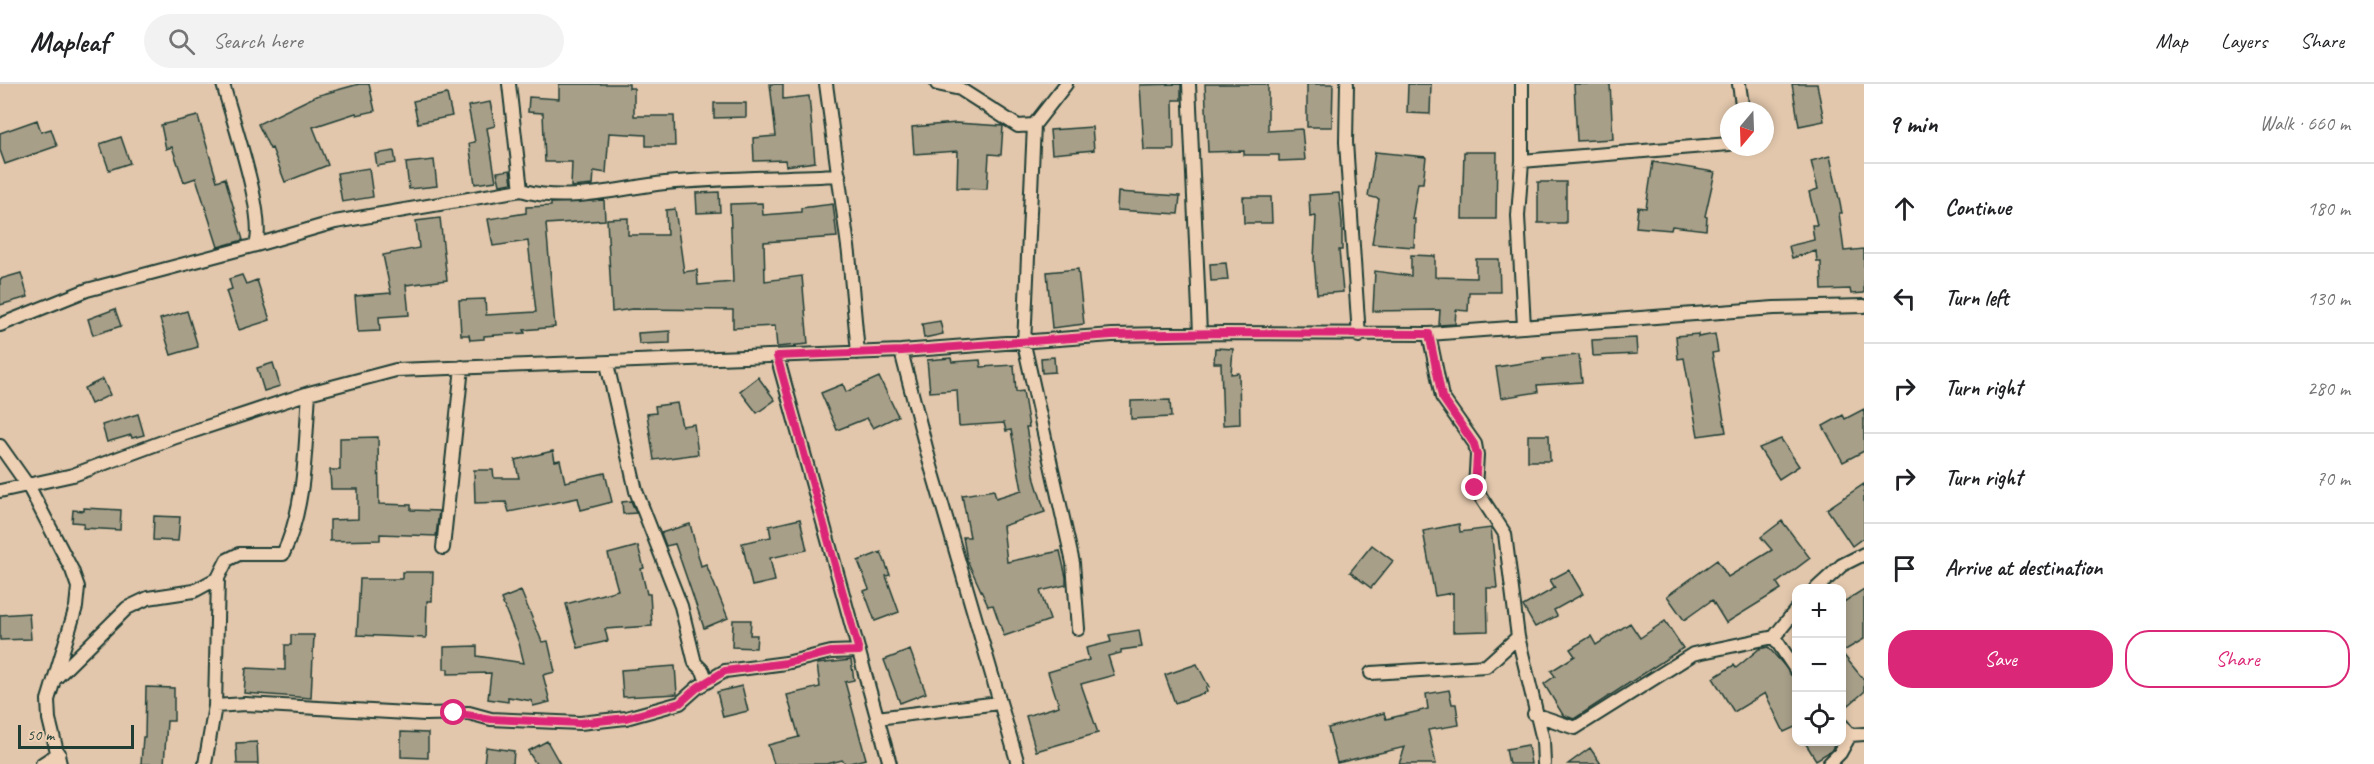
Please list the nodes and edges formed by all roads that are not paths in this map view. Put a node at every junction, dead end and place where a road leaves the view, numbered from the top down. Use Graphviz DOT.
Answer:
graph roads {
  1 [pos="223,84"];
  2 [pos="509,84"];
  3 [pos="826,84"];
  4 [pos="937,84"];
  5 [pos="1066,84"];
  6 [pos="1189,84"];
  7 [pos="1347,84"];
  8 [pos="1522,84"];
  9 [pos="1739,84"];
  10 [pos="1742,102"];
  11 [pos="1034,125"];
  12 [pos="1720,145"];
  13 [pos="1522,161"];
  14 [pos="839,175"];
  15 [pos="521,190"];
  16 [pos="256,245"];
  17 [pos="1864,306"];
  18 [pos="0,325"];
  19 [pos="1524,327"];
  20 [pos="1200,333"];
  21 [pos="1429,334"];
  22 [pos="1359,336"];
  23 [pos="1023,344"];
  24 [pos="902,351"];
  25 [pos="858,353"];
  26 [pos="777,356"];
  27 [pos="608,364"];
  28 [pos="462,367"];
  29 [pos="309,393"];
  30 [pos="0,446"];
  31 [pos="29,487"];
  32 [pos="0,491"];
  33 [pos="443,548"];
  34 [pos="1864,554"];
  35 [pos="218,578"];
  36 [pos="1821,584"];
  37 [pos="1792,616"];
  38 [pos="1078,629"];
  39 [pos="1518,637"];
  40 [pos="1774,638"];
  41 [pos="859,651"];
  42 [pos="1792,663"];
  43 [pos="1371,673"];
  44 [pos="56,678"];
  45 [pos="707,682"];
  46 [pos="999,703"];
  47 [pos="215,706"];
  48 [pos="1534,714"];
  49 [pos="877,718"];
  50 [pos="1561,723"];
  51 [pos="1846,730"];
  52 [pos="1864,735"];
  53 [pos="1543,740"];
  54 [pos="1842,746"];
  55 [pos="59,759"];
  56 [pos="42,764"];
  57 [pos="205,764"];
  58 [pos="890,764"];
  59 [pos="1018,764"];
  60 [pos="1544,764"];
  61 [pos="1829,764"];
  1 -- 16 [label="street"];
  2 -- 15 [label="street"];
  3 -- 14 [label="street"];
  4 -- 11 [label="street"];
  5 -- 11 [label="street"];
  6 -- 20 [label="street"];
  7 -- 22 [label="street"];
  8 -- 13 [label="street"];
  9 -- 10 [label="street"];
  11 -- 23 [label="street"];
  12 -- 13 [label="street"];
  13 -- 19 [label="street"];
  14 -- 15 [label="street"];
  14 -- 25 [label="street"];
  15 -- 16 [label="street"];
  16 -- 18 [label="street"];
  17 -- 19 [label="street"];
  19 -- 21 [label="street"];
  20 -- 22 [label="street"];
  20 -- 23 [label="street"];
  21 -- 22 [label="street"];
  21 -- 39 [label="street"];
  23 -- 24 [label="street"];
  23 -- 38 [label="street"];
  24 -- 25 [label="street"];
  24 -- 46 [label="street"];
  25 -- 26 [label="street"];
  26 -- 27 [label="street"];
  26 -- 41 [label="street"];
  27 -- 28 [label="street"];
  27 -- 45 [label="street"];
  28 -- 29 [label="street"];
  28 -- 33 [label="street"];
  29 -- 31 [label="street"];
  29 -- 35 [label="street"];
  30 -- 31 [label="street"];
  31 -- 32 [label="street"];
  31 -- 44 [label="street"];
  34 -- 36 [label="street"];
  35 -- 44 [label="street"];
  35 -- 47 [label="street"];
  37 -- 40 [label="street"];
  39 -- 43 [label="street"];
  39 -- 48 [label="street"];
  40 -- 42 [label="street"];
  40 -- 50 [label="street"];
  41 -- 45 [label="street"];
  41 -- 49 [label="street"];
  44 -- 55 [label="street"];
  45 -- 47 [label="street"];
  46 -- 49 [label="street"];
  46 -- 59 [label="street"];
  47 -- 57 [label="street"];
  48 -- 50 [label="street"];
  48 -- 53 [label="street"];
  49 -- 58 [label="street"];
  50 -- 53 [label="street"];
  51 -- 52 [label="street"];
  53 -- 60 [label="street"];
  54 -- 61 [label="street"];
  55 -- 56 [label="street"];
}
